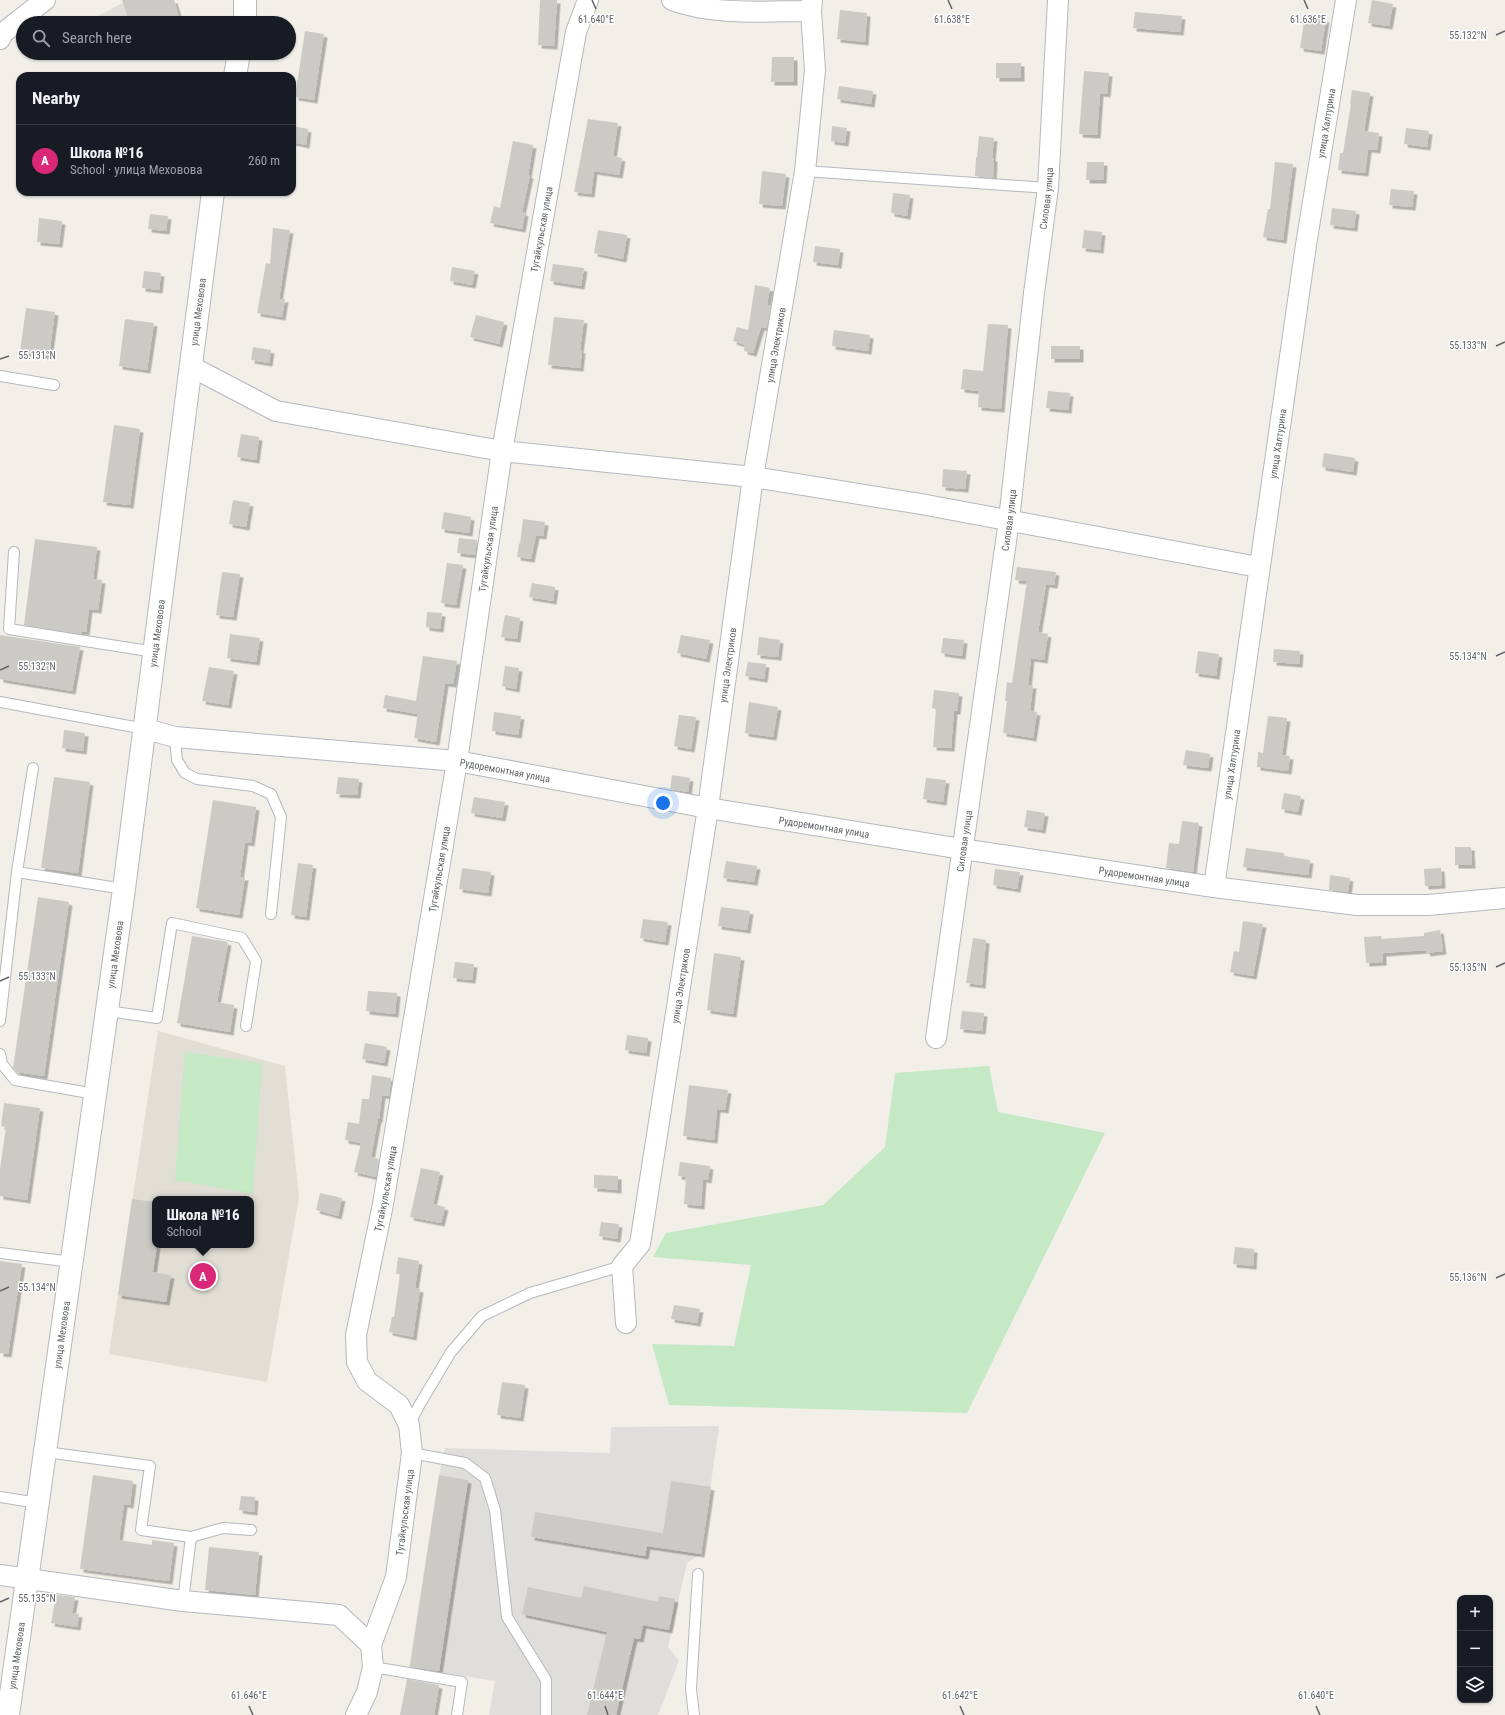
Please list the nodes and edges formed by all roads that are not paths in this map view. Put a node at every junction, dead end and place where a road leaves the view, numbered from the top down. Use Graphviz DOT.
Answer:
graph roads {
  1 [pos="45,0"];
  2 [pos="245,0"];
  3 [pos="588,0"];
  4 [pos="672,0"];
  5 [pos="1058,0"];
  6 [pos="1346,0"];
  7 [pos="812,6"];
  8 [pos="25,16"];
  9 [pos="245,16"];
  10 [pos="16,23"];
  11 [pos="0,39"];
  12 [pos="238,60"];
  13 [pos="236,72"];
  14 [pos="805,171"];
  15 [pos="1048,188"];
  16 [pos="213,196"];
  17 [pos="192,367"];
  18 [pos="0,376"];
  19 [pos="54,385"];
  20 [pos="502,451"];
  21 [pos="753,476"];
  22 [pos="1009,520"];
  23 [pos="14,552"];
  24 [pos="1258,567"];
  25 [pos="155,652"];
  26 [pos="0,702"];
  27 [pos="146,729"];
  28 [pos="175,737"];
  29 [pos="456,761"];
  30 [pos="33,768"];
  31 [pos="708,808"];
  32 [pos="962,849"];
  33 [pos="17,872"];
  34 [pos="1214,887"];
  35 [pos="124,889"];
  36 [pos="1505,898"];
  37 [pos="271,914"];
  38 [pos="107,1011"];
  39 [pos="0,1021"];
  40 [pos="246,1026"];
  41 [pos="936,1038"];
  42 [pos="0,1054"];
  43 [pos="95,1094"];
  44 [pos="0,1253"];
  45 [pos="72,1262"];
  46 [pos="622,1266"];
  47 [pos="626,1323"];
  48 [pos="409,1425"];
  49 [pos="46,1452"];
  50 [pos="412,1453"];
  51 [pos="0,1497"];
  52 [pos="38,1503"];
  53 [pos="251,1530"];
  54 [pos="192,1537"];
  55 [pos="698,1574"];
  56 [pos="0,1576"];
  57 [pos="28,1579"];
  58 [pos="183,1601"];
  59 [pos="371,1645"];
  60 [pos="374,1667"];
  61 [pos="8,1715"];
  62 [pos="356,1715"];
  63 [pos="457,1715"];
  64 [pos="546,1715"];
  65 [pos="694,1715"];
  1 -- 8 [label="street"];
  2 -- 9 [label="street"];
  3 -- 20 [label="street, Тугайкульская улица"];
  4 -- 7 [label="street"];
  5 -- 15 [label="street, Силовая улица"];
  6 -- 24 [label="street, улица Халтурина"];
  7 -- 14 [label="street, улица Электриков"];
  10 -- 11 [label="street"];
  12 -- 13 [label="street"];
  14 -- 15 [label="lane"];
  14 -- 21 [label="street, улица Электриков"];
  15 -- 22 [label="street, Силовая улица"];
  16 -- 17 [label="street, улица Меховова"];
  17 -- 20 [label="street"];
  17 -- 25 [label="street, улица Меховова"];
  18 -- 19 [label="lane"];
  20 -- 21 [label="street"];
  20 -- 29 [label="street, Тугайкульская улица"];
  21 -- 22 [label="street"];
  21 -- 31 [label="street, улица Электриков"];
  22 -- 24 [label="street"];
  22 -- 32 [label="street, Силовая улица"];
  23 -- 25 [label="lane"];
  24 -- 34 [label="street, улица Халтурина"];
  25 -- 27 [label="street, улица Меховова"];
  26 -- 27 [label="lane"];
  27 -- 28 [label="street, Рудоремонтная улица"];
  27 -- 35 [label="street, улица Меховова"];
  28 -- 29 [label="street, Рудоремонтная улица"];
  28 -- 37 [label="lane"];
  29 -- 31 [label="street, Рудоремонтная улица"];
  29 -- 48 [label="street, Тугайкульская улица"];
  30 -- 33 [label="lane"];
  31 -- 32 [label="street, Рудоремонтная улица"];
  31 -- 46 [label="street, улица Электриков"];
  32 -- 34 [label="street, Рудоремонтная улица"];
  32 -- 41 [label="street, Силовая улица"];
  33 -- 35 [label="lane"];
  33 -- 39 [label="lane"];
  34 -- 36 [label="street, Рудоремонтная улица"];
  35 -- 38 [label="street, улица Меховова"];
  38 -- 40 [label="lane"];
  38 -- 43 [label="street, улица Меховова"];
  42 -- 43 [label="lane"];
  43 -- 45 [label="street, улица Меховова"];
  44 -- 45 [label="lane"];
  45 -- 49 [label="street, улица Меховова"];
  46 -- 47 [label="street"];
  46 -- 48 [label="lane"];
  48 -- 50 [label="street, Тугайкульская улица"];
  49 -- 52 [label="street, улица Меховова"];
  49 -- 54 [label="lane"];
  50 -- 59 [label="street, Тугайкульская улица"];
  50 -- 64 [label="lane"];
  51 -- 52 [label="lane"];
  52 -- 57 [label="street, улица Меховова"];
  53 -- 54 [label="lane"];
  54 -- 58 [label="lane"];
  55 -- 65 [label="lane"];
  56 -- 57 [label="street"];
  57 -- 58 [label="street"];
  57 -- 61 [label="street, улица Меховова"];
  58 -- 59 [label="street"];
  59 -- 60 [label="street, Тугайкульская улица"];
  60 -- 62 [label="street, Тугайкульская улица"];
  60 -- 63 [label="lane"];
}
